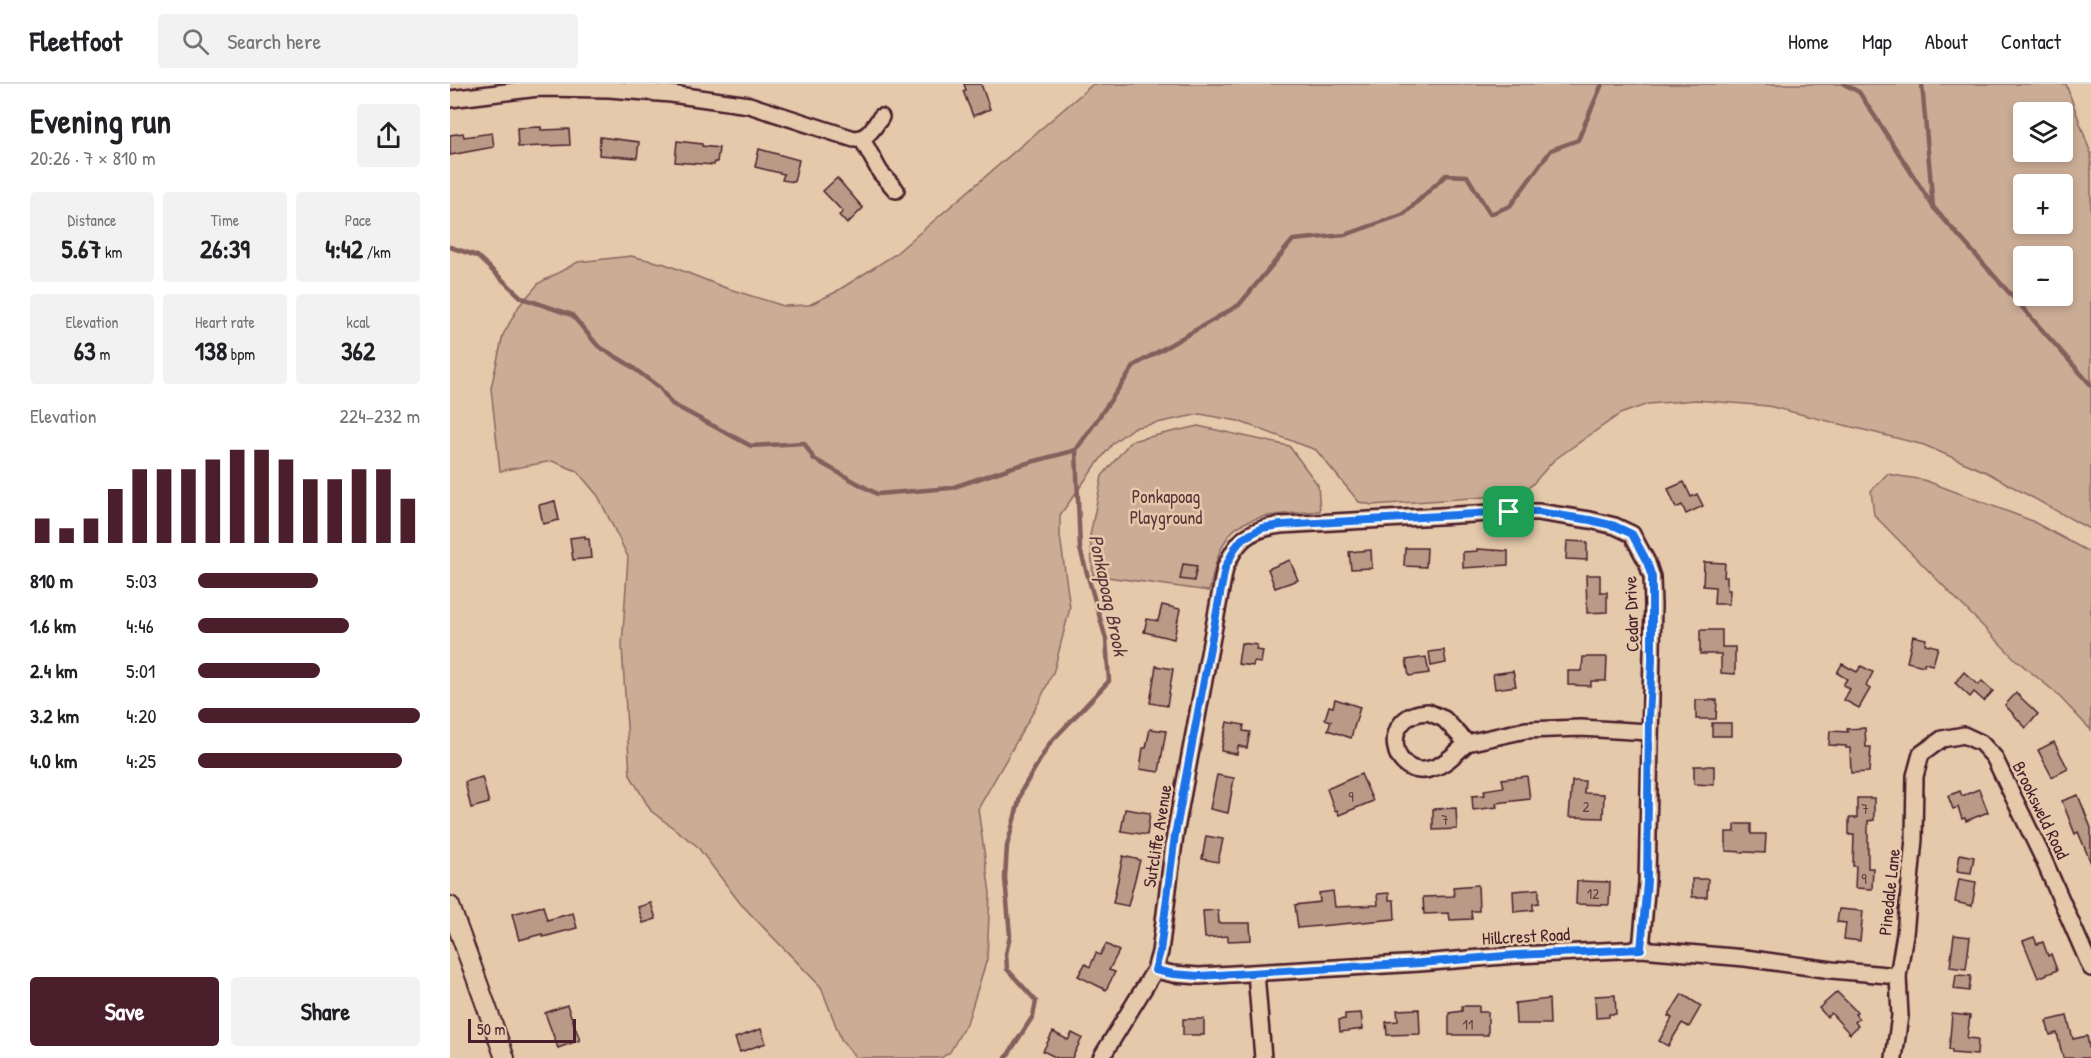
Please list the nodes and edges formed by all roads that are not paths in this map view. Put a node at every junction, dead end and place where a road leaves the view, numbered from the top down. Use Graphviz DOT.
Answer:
graph roads {
  1 [pos="450,99"];
  2 [pos="881,117"];
  3 [pos="862,139"];
  4 [pos="896,190"];
  5 [pos="1217,606"];
  6 [pos="1649,732"];
  7 [pos="1942,739"];
  8 [pos="1467,743"];
  9 [pos="452,917"];
  10 [pos="1641,949"];
  11 [pos="2091,968"];
  12 [pos="1155,970"];
  13 [pos="1256,973"];
  14 [pos="1898,976"];
  15 [pos="505,1058"];
  16 [pos="1101,1058"];
  17 [pos="1263,1058"];
  18 [pos="1894,1058"];
  1 -- 3 [label="street"];
  2 -- 3 [label="street"];
  3 -- 4 [label="street"];
  5 -- 6 [label="street, Cedar Drive"];
  5 -- 12 [label="street, Sutcliffe Avenue"];
  6 -- 8 [label="street"];
  6 -- 10 [label="street, Cedar Drive"];
  7 -- 11 [label="street, Brooksweld Road"];
  7 -- 14 [label="street, Pinedale Lane"];
  8 -- 8 [label="street"];
  9 -- 15 [label="main road"];
  10 -- 13 [label="street, Hillcrest Road"];
  10 -- 14 [label="street, Hillcrest Road"];
  12 -- 13 [label="street, Hillcrest Road"];
  12 -- 16 [label="street, Sutcliffe Avenue"];
  13 -- 17 [label="street"];
  14 -- 18 [label="street, Pinedale Lane"];
}
